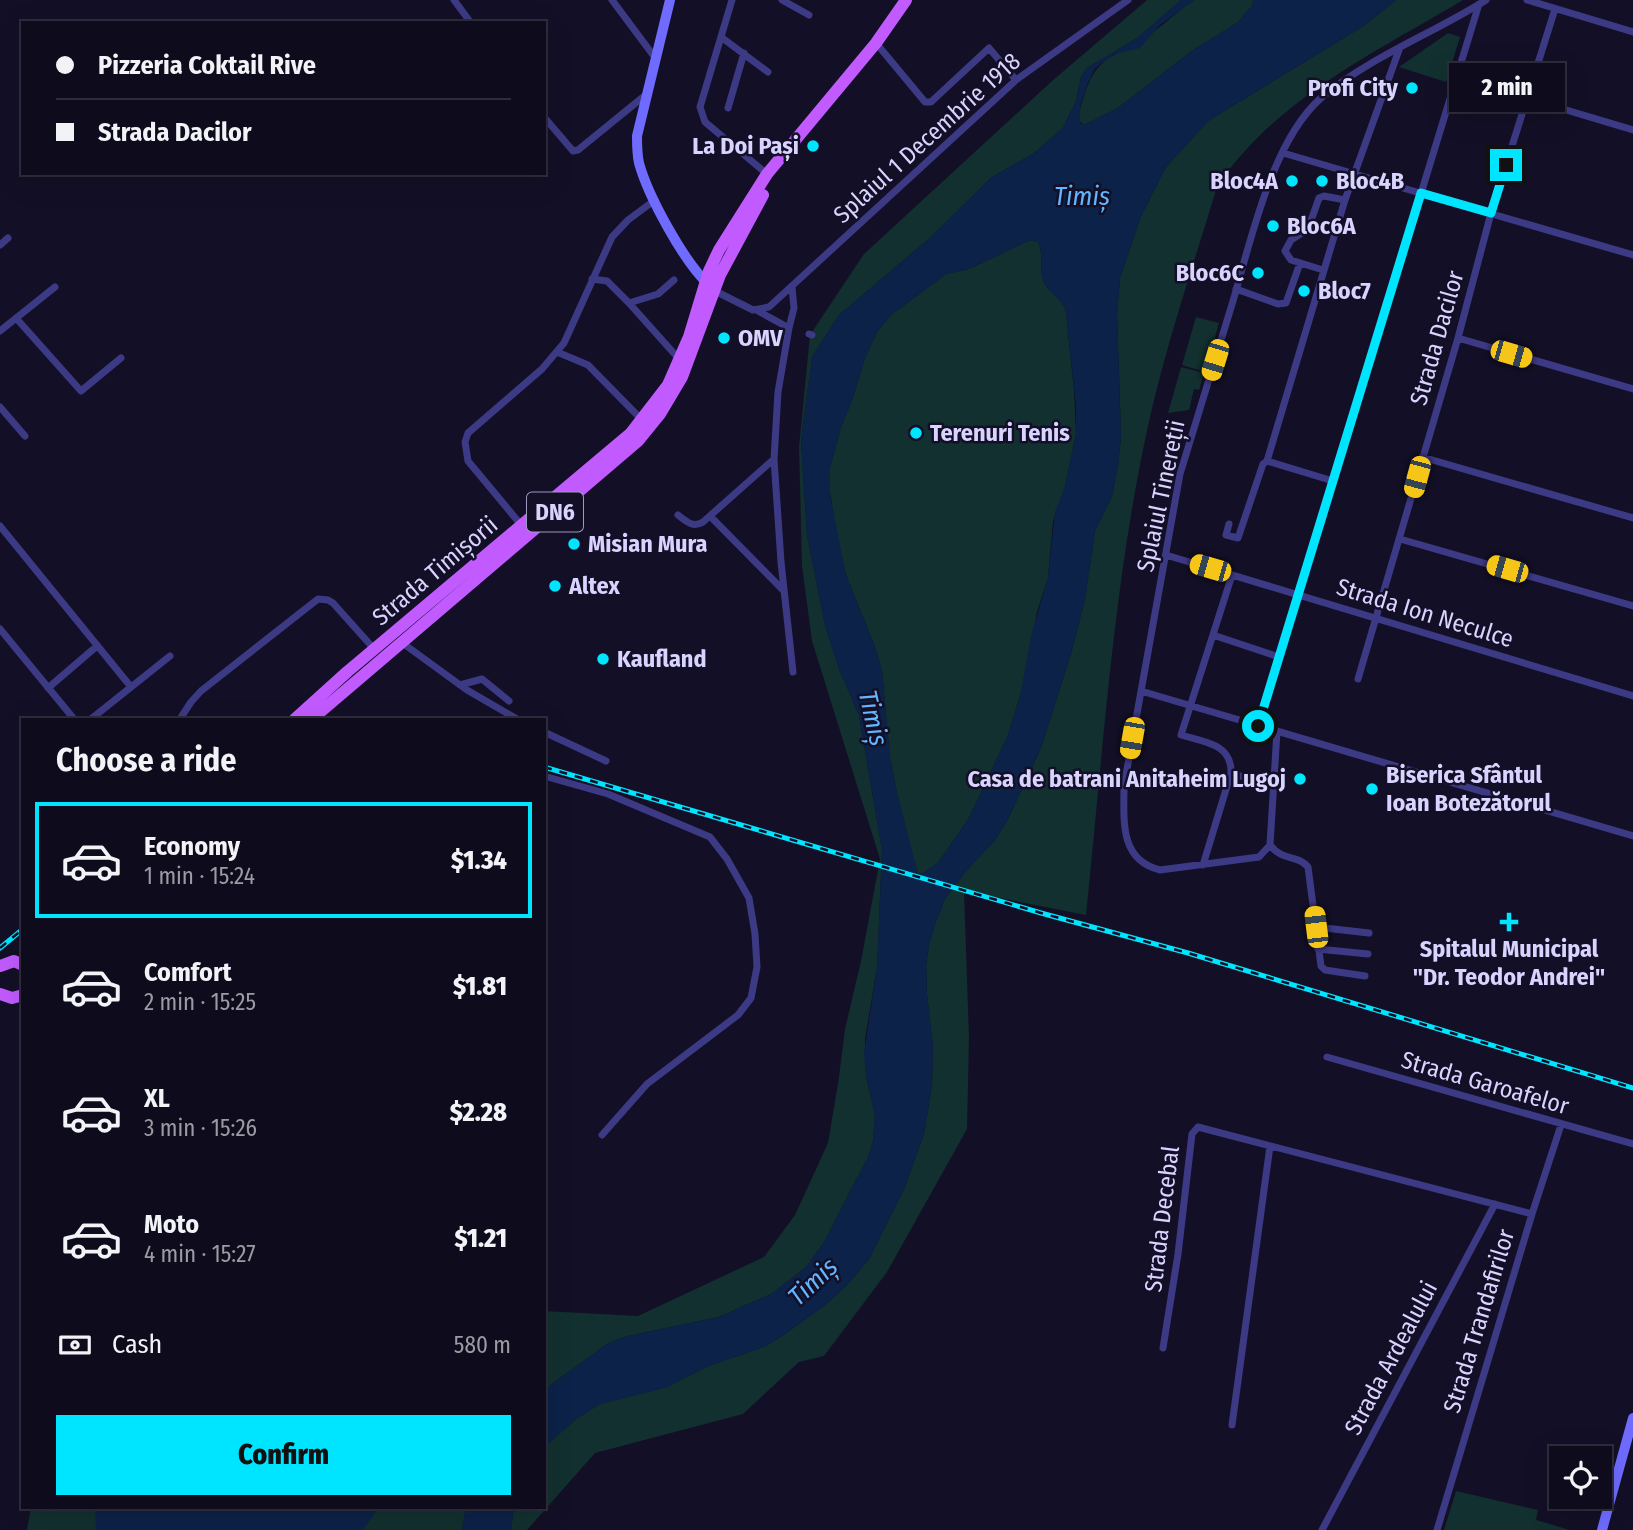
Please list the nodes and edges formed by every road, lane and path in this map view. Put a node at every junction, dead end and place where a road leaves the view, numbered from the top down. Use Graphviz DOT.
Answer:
graph roads {
  1 [pos="454,0"];
  2 [pos="612,0"];
  3 [pos="670,0"];
  4 [pos="732,0"];
  5 [pos="782,0"];
  6 [pos="906,0"];
  7 [pos="1128,0"];
  8 [pos="1527,0"];
  9 [pos="1483,2"];
  10 [pos="1555,9"];
  11 [pos="809,15"];
  12 [pos="470,21"];
  13 [pos="1633,32"];
  14 [pos="721,37"];
  15 [pos="876,43"];
  16 [pos="1400,49"];
  17 [pos="744,53"];
  18 [pos="657,60"];
  19 [pos="768,72"];
  20 [pos="1016,80"];
  21 [pos="648,93"];
  22 [pos="1526,98"];
  23 [pos="728,108"];
  24 [pos="546,119"];
  25 [pos="1633,130"];
  26 [pos="797,138"];
  27 [pos="1283,153"];
  28 [pos="1354,173"];
  29 [pos="767,174"];
  30 [pos="1421,193"];
  31 [pos="655,200"];
  32 [pos="1345,200"];
  33 [pos="1491,213"];
  34 [pos="8,238"];
  35 [pos="0,245"];
  36 [pos="1633,255"];
  37 [pos="1300,263"];
  38 [pos="1323,270"];
  39 [pos="592,279"];
  40 [pos="674,279"];
  41 [pos="704,281"];
  42 [pos="55,287"];
  43 [pos="792,288"];
  44 [pos="1236,289"];
  45 [pos="715,291"];
  46 [pos="629,303"];
  47 [pos="758,311"];
  48 [pos="16,318"];
  49 [pos="789,328"];
  50 [pos="0,331"];
  51 [pos="1458,338"];
  52 [pos="557,352"];
  53 [pos="121,358"];
  54 [pos="680,359"];
  55 [pos="1633,389"];
  56 [pos="0,407"];
  57 [pos="642,421"];
  58 [pos="24,436"];
  59 [pos="1422,457"];
  60 [pos="774,459"];
  61 [pos="1267,461"];
  62 [pos="1333,481"];
  63 [pos="678,515"];
  64 [pos="710,516"];
  65 [pos="1633,518"];
  66 [pos="1229,524"];
  67 [pos="0,526"];
  68 [pos="522,526"];
  69 [pos="1401,539"];
  70 [pos="1166,555"];
  71 [pos="781,562"];
  72 [pos="769,575"];
  73 [pos="1232,575"];
  74 [pos="784,590"];
  75 [pos="1298,594"];
  76 [pos="1633,606"];
  77 [pos="1377,619"];
  78 [pos="0,629"];
  79 [pos="1213,635"];
  80 [pos="397,638"];
  81 [pos="97,646"];
  82 [pos="378,654"];
  83 [pos="170,656"];
  84 [pos="1279,657"];
  85 [pos="793,672"];
  86 [pos="1359,678"];
  87 [pos="458,684"];
  88 [pos="131,687"];
  89 [pos="48,688"];
  90 [pos="1140,691"];
  91 [pos="1633,696"];
  92 [pos="509,701"];
  93 [pos="1191,706"];
  94 [pos="73,718"];
  95 [pos="92,718"];
  96 [pos="181,718"];
  97 [pos="296,718"];
  98 [pos="313,718"];
  99 [pos="515,718"];
  100 [pos="1258,726"];
  101 [pos="1277,731"];
  102 [pos="546,733"];
  103 [pos="606,761"];
  104 [pos="1231,774"];
  105 [pos="546,777"];
  106 [pos="1274,787"];
  107 [pos="1633,836"];
  108 [pos="1270,845"];
  109 [pos="1203,865"];
  110 [pos="1316,927"];
  111 [pos="1369,933"];
  112 [pos="1318,948"];
  113 [pos="1368,954"];
  114 [pos="20,959"];
  115 [pos="0,966"];
  116 [pos="1365,976"];
  117 [pos="0,994"];
  118 [pos="21,996"];
  119 [pos="1327,1058"];
  120 [pos="1561,1125"];
  121 [pos="602,1135"];
  122 [pos="1633,1144"];
  123 [pos="1269,1146"];
  124 [pos="1495,1204"];
  125 [pos="1532,1214"];
  126 [pos="1163,1348"];
  127 [pos="1633,1418"];
  128 [pos="1232,1425"];
  129 [pos="1322,1530"];
  130 [pos="1437,1530"];
  131 [pos="1602,1530"];
  1 -- 12 [label="street"];
  2 -- 18 [label="street"];
  3 -- 18 [label="street"];
  4 -- 14 [label="street"];
  5 -- 11 [label="street"];
  6 -- 15 [label="main road, Strada Timișorii / DN6"];
  7 -- 20 [label="street, Splaiul 1 Decembrie 1918"];
  8 -- 10 [label="street"];
  9 -- 16 [label="street, Splaiul Tinereții"];
  9 -- 30 [label="street"];
  10 -- 13 [label="street"];
  10 -- 22 [label="street, Strada Dacilor"];
  14 -- 17 [label="street"];
  14 -- 29 [label="street"];
  15 -- 20 [label="street"];
  15 -- 26 [label="main road, Strada Timișorii / DN6"];
  16 -- 27 [label="street, Splaiul Tinereții"];
  16 -- 28 [label="street"];
  17 -- 19 [label="street"];
  17 -- 23 [label="street"];
  18 -- 21 [label="street"];
  20 -- 43 [label="street, Splaiul 1 Decembrie 1918"];
  21 -- 24 [label="street"];
  21 -- 31 [label="street"];
  22 -- 25 [label="street"];
  22 -- 33 [label="street, Strada Dacilor"];
  26 -- 29 [label="main road, Strada Timișorii / DN6"];
  26 -- 45 [label="main road, Strada Timișorii / DN6"];
  27 -- 28 [label="street"];
  27 -- 44 [label="street, Splaiul Tinereții"];
  28 -- 30 [label="street"];
  28 -- 32 [label="street"];
  29 -- 41 [label="main road, Strada Timișorii / DN6"];
  30 -- 33 [label="street"];
  30 -- 62 [label="street"];
  31 -- 39 [label="street"];
  31 -- 41 [label="street"];
  32 -- 37 [label="street"];
  32 -- 38 [label="street"];
  33 -- 36 [label="street"];
  33 -- 51 [label="street, Strada Dacilor"];
  34 -- 35 [label="street"];
  37 -- 38 [label="street"];
  37 -- 44 [label="street"];
  38 -- 61 [label="street"];
  39 -- 46 [label="street"];
  39 -- 52 [label="street"];
  40 -- 46 [label="street"];
  41 -- 45 [label="street"];
  41 -- 54 [label="main road, Strada Timișorii / DN6"];
  42 -- 48 [label="street"];
  43 -- 47 [label="street, Splaiul 1 Decembrie 1918"];
  43 -- 49 [label="street"];
  44 -- 70 [label="street, Splaiul Tinereții"];
  45 -- 47 [label="street"];
  45 -- 80 [label="main road, Strada Timișorii / DN6"];
  46 -- 54 [label="street"];
  47 -- 49 [label="street"];
  48 -- 50 [label="street"];
  48 -- 53 [label="street"];
  49 -- 60 [label="street"];
  51 -- 55 [label="street"];
  51 -- 59 [label="street, Strada Dacilor"];
  52 -- 57 [label="street"];
  52 -- 68 [label="street"];
  54 -- 57 [label="main road, Strada Timișorii / DN6"];
  56 -- 58 [label="street"];
  57 -- 68 [label="main road, Strada Timișorii / DN6"];
  59 -- 65 [label="street"];
  59 -- 69 [label="street, Strada Dacilor"];
  60 -- 64 [label="street"];
  60 -- 71 [label="street"];
  61 -- 62 [label="street"];
  61 -- 66 [label="street"];
  62 -- 75 [label="street"];
  63 -- 64 [label="street"];
  64 -- 72 [label="street"];
  67 -- 81 [label="street"];
  68 -- 80 [label="main road, Strada Timișorii / DN6"];
  69 -- 76 [label="street"];
  69 -- 77 [label="street, Strada Dacilor"];
  70 -- 73 [label="street, Strada Ion Neculce"];
  70 -- 90 [label="street, Splaiul Tinereții"];
  71 -- 72 [label="street"];
  71 -- 74 [label="street"];
  72 -- 74 [label="street"];
  73 -- 75 [label="street, Strada Ion Neculce"];
  73 -- 79 [label="street"];
  74 -- 85 [label="street"];
  75 -- 77 [label="street, Strada Ion Neculce"];
  75 -- 84 [label="street"];
  77 -- 86 [label="street, Strada Dacilor"];
  77 -- 91 [label="street, Strada Ion Neculce"];
  78 -- 89 [label="street"];
  79 -- 84 [label="street"];
  79 -- 93 [label="street"];
  80 -- 82 [label="main road, Strada Timișorii / DN6"];
  80 -- 87 [label="street"];
  81 -- 88 [label="street"];
  81 -- 89 [label="street"];
  82 -- 96 [label="street"];
  82 -- 97 [label="main road, Strada Timișorii / DN6"];
  82 -- 98 [label="main road, Strada Timișorii / DN6"];
  83 -- 88 [label="street"];
  84 -- 100 [label="street"];
  87 -- 92 [label="street"];
  87 -- 99 [label="street"];
  88 -- 95 [label="street"];
  89 -- 94 [label="street"];
  90 -- 93 [label="street"];
  90 -- 109 [label="street, Splaiul Tinereții"];
  93 -- 100 [label="street"];
  93 -- 104 [label="street"];
  100 -- 101 [label="street"];
  101 -- 106 [label="street"];
  101 -- 107 [label="street"];
  102 -- 103 [label="street"];
  104 -- 106 [label="street"];
  104 -- 109 [label="street"];
  105 -- 121 [label="street"];
  106 -- 108 [label="street"];
  108 -- 109 [label="street"];
  108 -- 110 [label="street"];
  110 -- 111 [label="street"];
  110 -- 112 [label="street"];
  112 -- 113 [label="street"];
  112 -- 116 [label="street"];
  114 -- 115 [label="main road"];
  117 -- 118 [label="main road"];
  119 -- 120 [label="street, Strada Garoafelor"];
  120 -- 122 [label="street, Strada Garoafelor"];
  120 -- 125 [label="street, Strada Trandafirilor"];
  123 -- 124 [label="street, Strada Decebal"];
  123 -- 126 [label="street, Strada Decebal"];
  123 -- 128 [label="street"];
  124 -- 125 [label="street, Strada Decebal"];
  124 -- 129 [label="street, Strada Ardealului"];
  125 -- 130 [label="street, Strada Trandafirilor"];
  127 -- 131 [label="street"];
}
